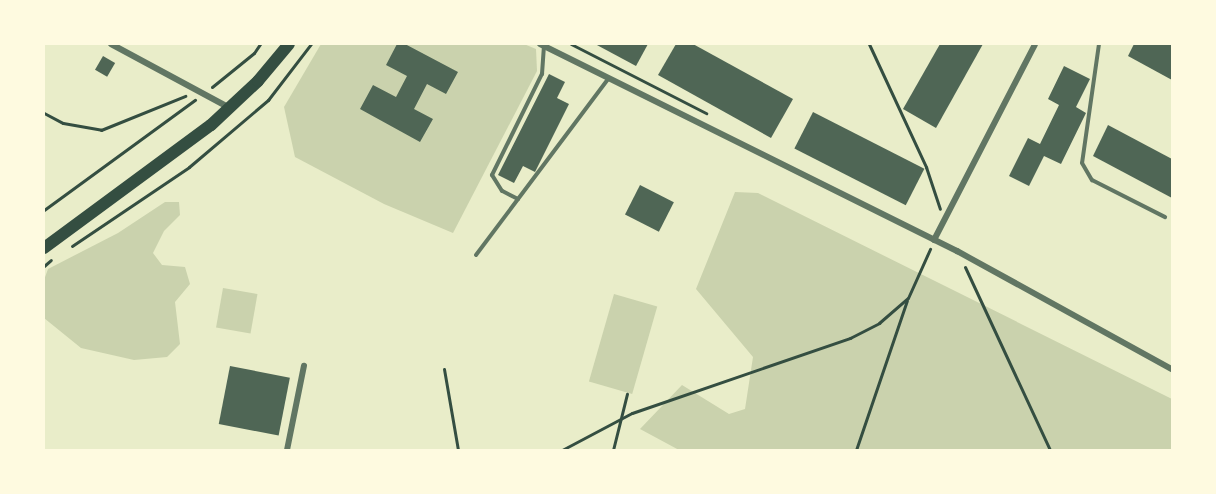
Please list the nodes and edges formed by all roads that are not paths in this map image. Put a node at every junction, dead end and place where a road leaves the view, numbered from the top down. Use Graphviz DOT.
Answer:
graph roads {
  1 [pos="111,44"];
  2 [pos="289,44"];
  3 [pos="1035,44"];
  4 [pos="1099,44"];
  5 [pos="542,45"];
  6 [pos="608,80"];
  7 [pos="231,108"];
  8 [pos="518,199"];
  9 [pos="1165,217"];
  10 [pos="934,240"];
  11 [pos="44,248"];
  12 [pos="476,255"];
  13 [pos="304,366"];
  14 [pos="1173,369"];
  15 [pos="286,450"];
  1 -- 7 [label="street"];
  2 -- 7 [label="main road"];
  3 -- 10 [label="street"];
  4 -- 9 [label="lane"];
  5 -- 6 [label="street"];
  5 -- 8 [label="lane"];
  6 -- 8 [label="lane"];
  6 -- 10 [label="street"];
  7 -- 11 [label="main road"];
  8 -- 12 [label="lane"];
  10 -- 14 [label="street"];
  13 -- 15 [label="street"];
}
